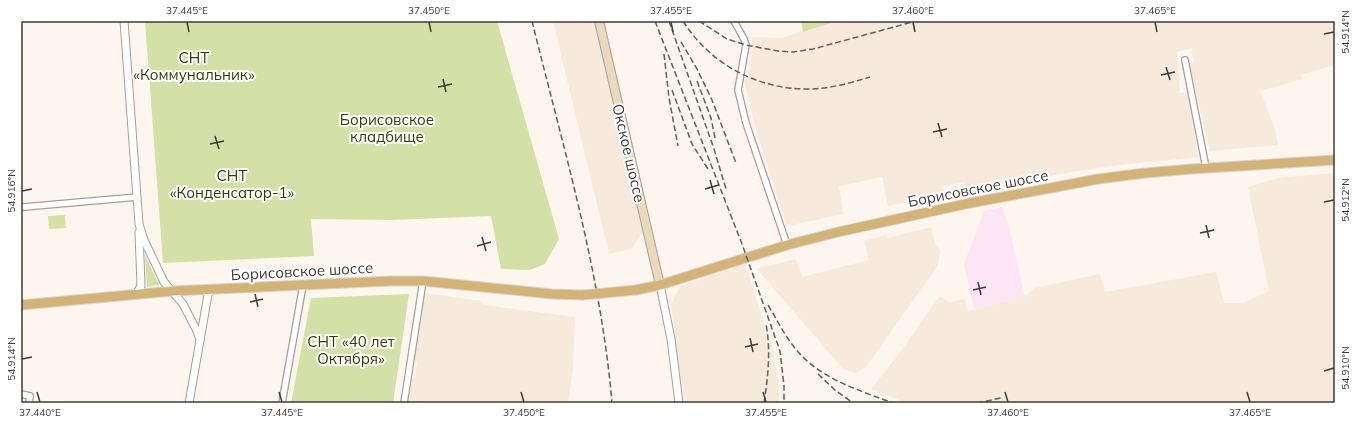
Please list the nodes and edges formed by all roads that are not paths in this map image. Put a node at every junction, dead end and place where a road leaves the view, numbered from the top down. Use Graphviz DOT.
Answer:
graph roads {
  1 [pos="124,21"];
  2 [pos="599,21"];
  3 [pos="734,21"];
  4 [pos="1184,60"];
  5 [pos="1335,160"];
  6 [pos="1206,168"];
  7 [pos="137,197"];
  8 [pos="24,206"];
  9 [pos="139,224"];
  10 [pos="787,245"];
  11 [pos="423,281"];
  12 [pos="303,285"];
  13 [pos="660,285"];
  14 [pos="209,289"];
  15 [pos="173,291"];
  16 [pos="136,294"];
  17 [pos="21,304"];
  18 [pos="200,339"];
  19 [pos="21,394"];
  20 [pos="29,403"];
  21 [pos="189,403"];
  22 [pos="282,403"];
  23 [pos="404,403"];
  24 [pos="679,403"];
  1 -- 7 [label="street"];
  2 -- 13 [label="main road, Окское шоссе"];
  3 -- 10 [label="street"];
  4 -- 6 [label="street"];
  5 -- 6 [label="main road, Борисовское шоссе"];
  6 -- 10 [label="main road, Борисовское шоссе"];
  7 -- 8 [label="street"];
  7 -- 9 [label="street"];
  9 -- 15 [label="street"];
  9 -- 16 [label="street"];
  10 -- 13 [label="main road, Борисовское шоссе"];
  11 -- 12 [label="main road, Борисовское шоссе"];
  11 -- 13 [label="main road, Борисовское шоссе, bridge"];
  11 -- 23 [label="street"];
  12 -- 14 [label="main road, Борисовское шоссе"];
  12 -- 22 [label="street"];
  13 -- 24 [label="street"];
  14 -- 15 [label="main road, Борисовское шоссе"];
  14 -- 18 [label="street"];
  15 -- 16 [label="main road, Борисовское шоссе"];
  15 -- 18 [label="street"];
  16 -- 17 [label="main road, Борисовское шоссе"];
  18 -- 21 [label="street"];
  19 -- 20 [label="street"];
}
